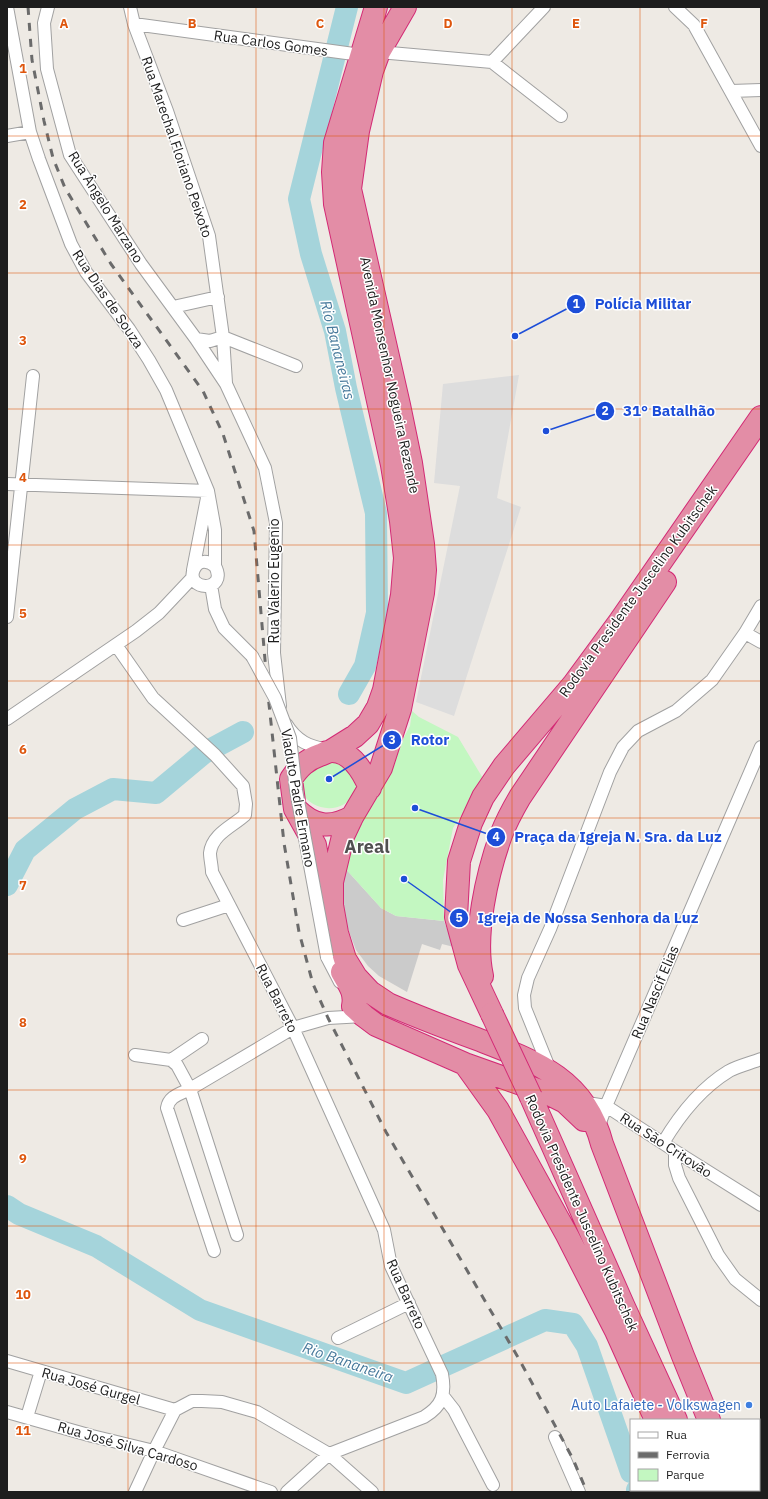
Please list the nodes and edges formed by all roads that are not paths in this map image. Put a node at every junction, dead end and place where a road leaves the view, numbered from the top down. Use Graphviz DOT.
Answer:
graph roads {
  1 [pos="48,7"];
  2 [pos="130,7"];
  3 [pos="377,7"];
  4 [pos="405,7"];
  5 [pos="544,7"];
  6 [pos="674,7"];
  7 [pos="7,9"];
  8 [pos="134,24"];
  9 [pos="11,48"];
  10 [pos="364,54"];
  11 [pos="492,62"];
  12 [pos="761,90"];
  13 [pos="731,91"];
  14 [pos="561,116"];
  15 [pos="30,132"];
  16 [pos="7,136"];
  17 [pos="761,146"];
  18 [pos="218,297"];
  19 [pos="173,307"];
  20 [pos="223,337"];
  21 [pos="196,339"];
  22 [pos="296,366"];
  23 [pos="33,376"];
  24 [pos="226,384"];
  25 [pos="761,417"];
  26 [pos="761,438"];
  27 [pos="401,464"];
  28 [pos="7,484"];
  29 [pos="21,484"];
  30 [pos="208,491"];
  31 [pos="215,566"];
  32 [pos="193,574"];
  33 [pos="211,585"];
  34 [pos="761,606"];
  35 [pos="7,617"];
  36 [pos="745,633"];
  37 [pos="761,642"];
  38 [pos="116,645"];
  39 [pos="280,714"];
  40 [pos="8,717"];
  41 [pos="761,747"];
  42 [pos="331,751"];
  43 [pos="292,779"];
  44 [pos="370,788"];
  45 [pos="295,809"];
  46 [pos="352,817"];
  47 [pos="229,905"];
  48 [pos="183,920"];
  49 [pos="360,1003"];
  50 [pos="491,1010"];
  51 [pos="293,1028"];
  52 [pos="202,1039"];
  53 [pos="134,1055"];
  54 [pos="519,1055"];
  55 [pos="761,1059"];
  56 [pos="171,1060"];
  57 [pos="465,1064"];
  58 [pos="551,1071"];
  59 [pos="510,1080"];
  60 [pos="190,1090"];
  61 [pos="575,1102"];
  62 [pos="606,1106"];
  63 [pos="600,1136"];
  64 [pos="663,1143"];
  65 [pos="675,1151"];
  66 [pos="761,1204"];
  67 [pos="237,1235"];
  68 [pos="214,1251"];
  69 [pos="761,1300"];
  70 [pos="409,1303"];
  71 [pos="338,1338"];
  72 [pos="7,1361"];
  73 [pos="41,1371"];
  74 [pos="443,1396"];
  75 [pos="175,1410"];
  76 [pos="7,1412"];
  77 [pos="27,1417"];
  78 [pos="656,1419"];
  79 [pos="676,1419"];
  80 [pos="709,1419"];
  81 [pos="555,1437"];
  82 [pos="154,1451"];
  83 [pos="329,1454"];
  84 [pos="493,1485"];
  85 [pos="135,1492"];
  86 [pos="271,1492"];
  87 [pos="287,1492"];
  88 [pos="372,1492"];
  89 [pos="579,1492"];
  1 -- 19 [label="street, Rua Ângelo Marzano"];
  2 -- 8 [label="street, Rua Marechal Floriano Peixoto"];
  3 -- 10 [label="highway"];
  4 -- 10 [label="highway, Avenida Monsenhor Nogueira Rezende"];
  5 -- 11 [label="street"];
  6 -- 13 [label="street"];
  7 -- 9 [label="street, Rua Dias de Souza"];
  8 -- 10 [label="street, Rua Carlos Gomes"];
  8 -- 18 [label="street, Rua Marechal Floriano Peixoto"];
  9 -- 15 [label="street, Rua Dias de Souza"];
  10 -- 11 [label="street, Rua Carlos Gomes"];
  10 -- 27 [label="highway, Avenida Monsenhor Nogueira Rezende"];
  11 -- 14 [label="street"];
  12 -- 13 [label="street"];
  13 -- 17 [label="street"];
  15 -- 16 [label="street"];
  15 -- 30 [label="street, Rua Dias de Souza"];
  18 -- 19 [label="street"];
  18 -- 20 [label="street, Rua Marechal Floriano Peixoto"];
  19 -- 21 [label="street, Rua Ângelo Marzano"];
  20 -- 21 [label="street"];
  20 -- 22 [label="street"];
  20 -- 24 [label="street, Rua Marechal Floriano Peixoto"];
  21 -- 24 [label="street, Rua Ângelo Marzano"];
  23 -- 29 [label="street"];
  24 -- 39 [label="street, Rua Valerio Eugenio"];
  25 -- 50 [label="highway, Rodovia Presidente Juscelino Kubitschek"];
  26 -- 50 [label="highway, Rodovia Presidente Juscelino Kubitschek"];
  27 -- 42 [label="highway, Avenida Monsenhor Nogueira Rezende"];
  27 -- 44 [label="highway, Avenida Monsenhor Nogueira Rezende"];
  28 -- 29 [label="street"];
  29 -- 30 [label="street"];
  29 -- 35 [label="street"];
  30 -- 31 [label="street, Rua Dias de Souza"];
  30 -- 32 [label="street"];
  31 -- 32 [label="street"];
  31 -- 33 [label="street"];
  32 -- 33 [label="street"];
  32 -- 38 [label="street"];
  33 -- 49 [label="street, Viaduto Padre Ermano, bridge"];
  34 -- 36 [label="street"];
  36 -- 37 [label="street"];
  36 -- 58 [label="street"];
  38 -- 40 [label="street"];
  38 -- 47 [label="street, Rua Barreto"];
  39 -- 42 [label="street, Rua Valerio Eugenio"];
  39 -- 43 [label="street, Rua Valerio Eugenio"];
  41 -- 62 [label="street, Rua Nascif Elias"];
  42 -- 43 [label="highway"];
  42 -- 44 [label="highway"];
  43 -- 45 [label="highway"];
  44 -- 46 [label="highway, Avenida Monsenhor Nogueira Rezende"];
  45 -- 46 [label="highway"];
  45 -- 49 [label="highway"];
  46 -- 49 [label="highway, Avenida Monsenhor Nogueira Rezende"];
  47 -- 48 [label="street"];
  47 -- 51 [label="street, Rua Barreto"];
  49 -- 51 [label="street"];
  49 -- 54 [label="highway"];
  49 -- 57 [label="highway"];
  50 -- 79 [label="highway, Rodovia Presidente Juscelino Kubitschek, bridge"];
  51 -- 60 [label="street"];
  51 -- 70 [label="street, Rua Barreto"];
  52 -- 56 [label="street"];
  53 -- 56 [label="street"];
  54 -- 58 [label="highway"];
  54 -- 59 [label="highway"];
  55 -- 64 [label="street"];
  56 -- 60 [label="street"];
  57 -- 59 [label="highway"];
  57 -- 78 [label="highway"];
  58 -- 61 [label="highway"];
  59 -- 61 [label="highway"];
  60 -- 67 [label="street"];
  60 -- 68 [label="street"];
  61 -- 62 [label="street, Rua São Critovão"];
  61 -- 63 [label="highway"];
  62 -- 63 [label="street, Rua Nascif Elias"];
  62 -- 64 [label="street, Rua São Critovão"];
  63 -- 80 [label="highway"];
  64 -- 65 [label="street, Rua São Critovão"];
  65 -- 66 [label="street, Rua São Critovão"];
  65 -- 69 [label="street"];
  70 -- 71 [label="street"];
  70 -- 74 [label="street, Rua Barreto"];
  72 -- 73 [label="street, Rua José Gurgel"];
  73 -- 75 [label="street, Rua José Gurgel"];
  73 -- 77 [label="street"];
  74 -- 83 [label="street"];
  74 -- 84 [label="street"];
  75 -- 82 [label="street"];
  75 -- 83 [label="street"];
  76 -- 77 [label="street, Rua José Silva Cardoso"];
  77 -- 82 [label="street, Rua José Silva Cardoso"];
  81 -- 89 [label="street"];
  82 -- 85 [label="street"];
  82 -- 86 [label="street, Rua José Silva Cardoso"];
  83 -- 87 [label="street"];
  83 -- 88 [label="street"];
}
